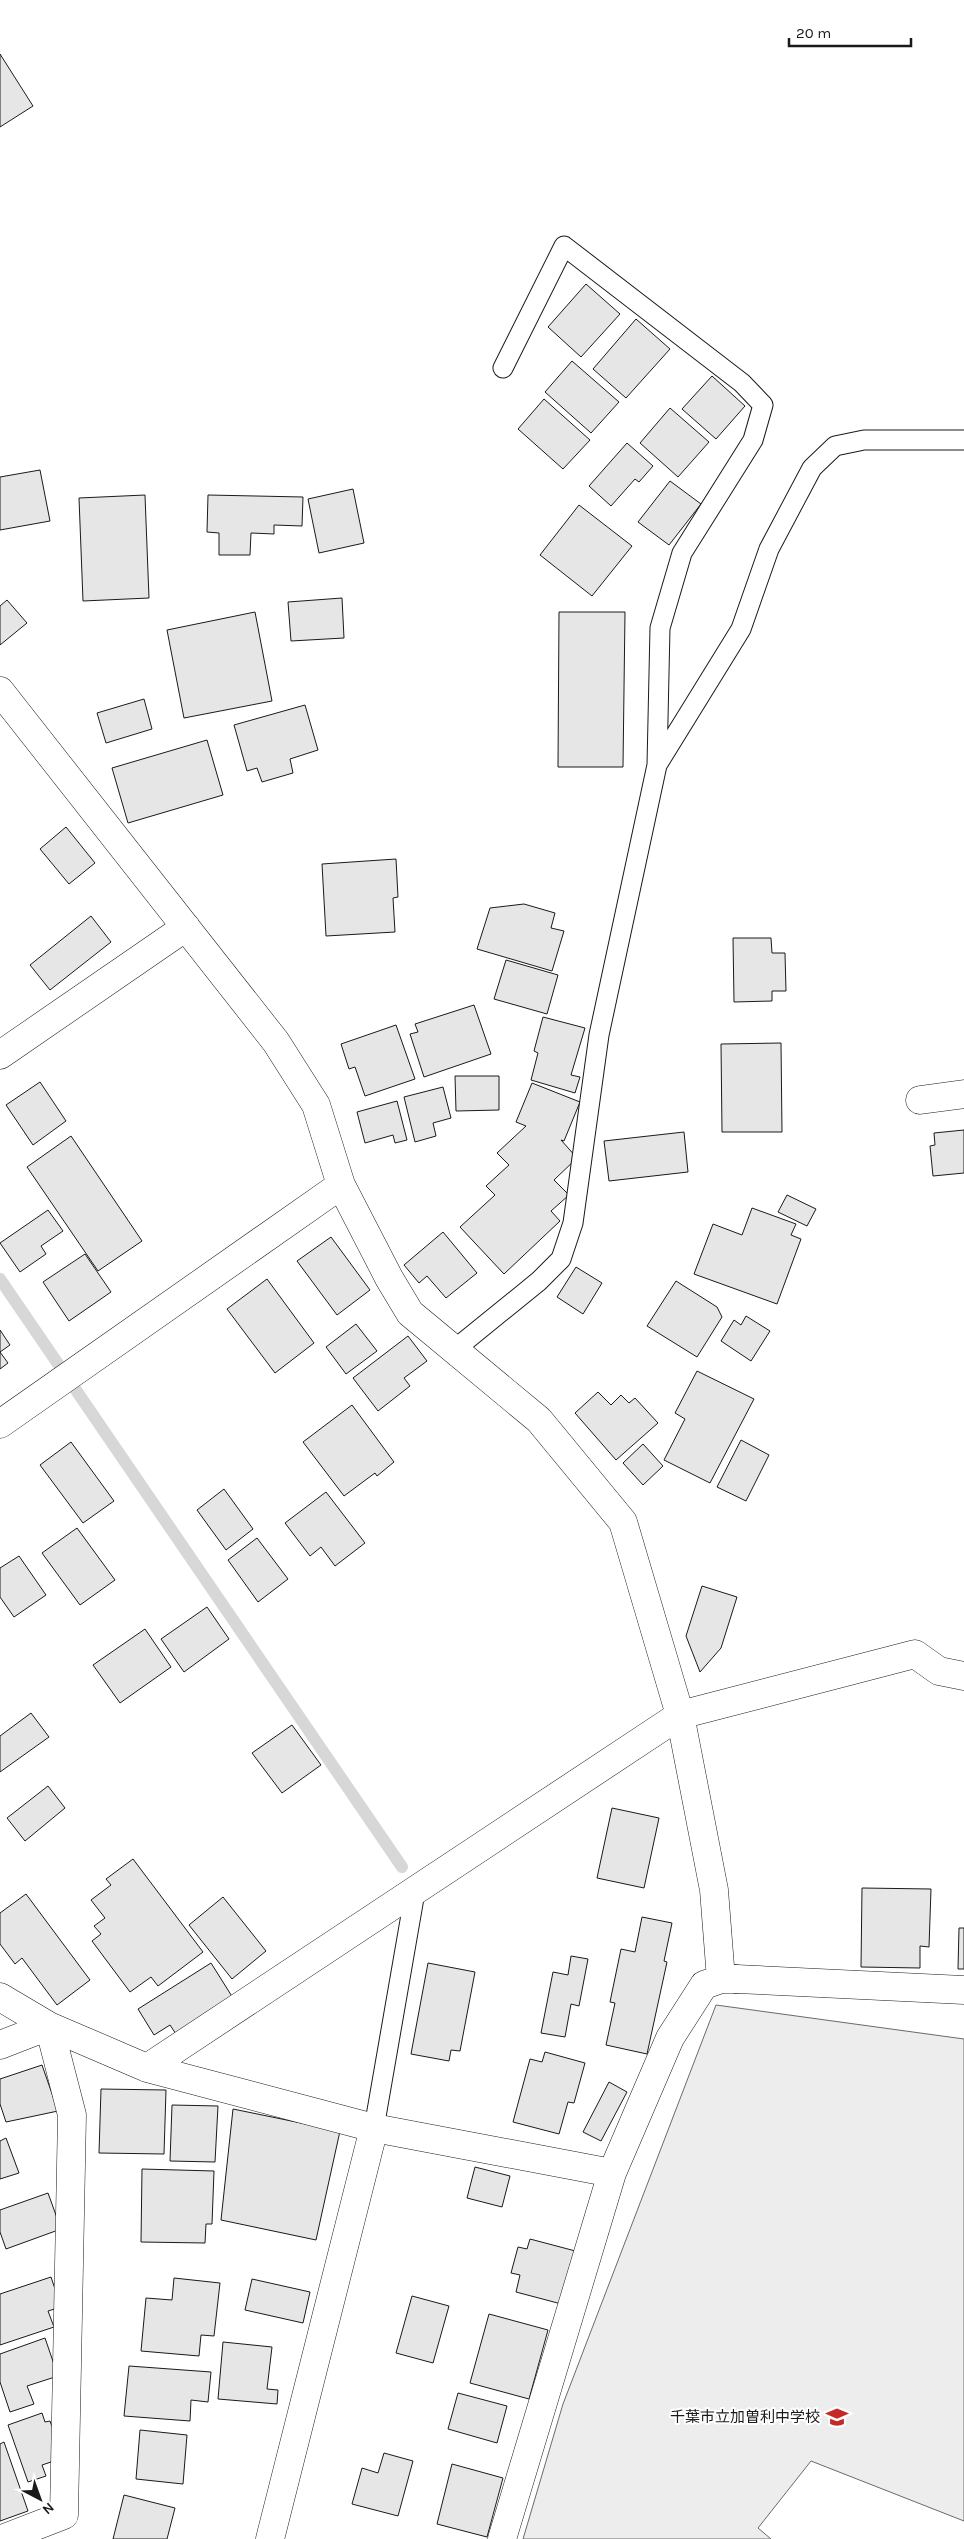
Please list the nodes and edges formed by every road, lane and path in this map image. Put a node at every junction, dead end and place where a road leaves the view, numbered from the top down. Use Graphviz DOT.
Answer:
graph roads {
  1 [pos="504,368"];
  2 [pos="964,440"];
  3 [pos="0,691"];
  4 [pos="657,765"];
  5 [pos="186,927"];
  6 [pos="0,1056"];
  7 [pos="964,1094"];
  8 [pos="920,1100"];
  9 [pos="341,1185"];
  10 [pos="454,1350"];
  11 [pos="0,1424"];
  12 [pos="964,1676"];
  13 [pos="680,1715"];
  14 [pos="415,1892"];
  15 [pos="728,1979"];
  16 [pos="964,1990"];
  17 [pos="0,1997"];
  18 [pos="49,2026"];
  19 [pos="0,2044"];
  20 [pos="146,2068"];
  21 [pos="374,2128"];
  22 [pos="612,2174"];
  23 [pos="2,2539"];
  24 [pos="270,2539"];
  25 [pos="502,2539"];
  1 -- 4 [label="lane"];
  2 -- 4 [label="lane"];
  3 -- 5 [label="street"];
  4 -- 10 [label="lane"];
  5 -- 6 [label="street"];
  5 -- 9 [label="street"];
  7 -- 8 [label="street"];
  9 -- 10 [label="street"];
  9 -- 11 [label="street"];
  10 -- 13 [label="street"];
  12 -- 13 [label="street"];
  13 -- 14 [label="street"];
  13 -- 15 [label="street"];
  14 -- 20 [label="street"];
  14 -- 21 [label="lane"];
  15 -- 16 [label="street"];
  15 -- 22 [label="street"];
  17 -- 18 [label="street"];
  18 -- 19 [label="street"];
  18 -- 20 [label="street"];
  18 -- 23 [label="street"];
  20 -- 21 [label="street"];
  21 -- 22 [label="street"];
  21 -- 24 [label="street"];
  22 -- 25 [label="street"];
}
